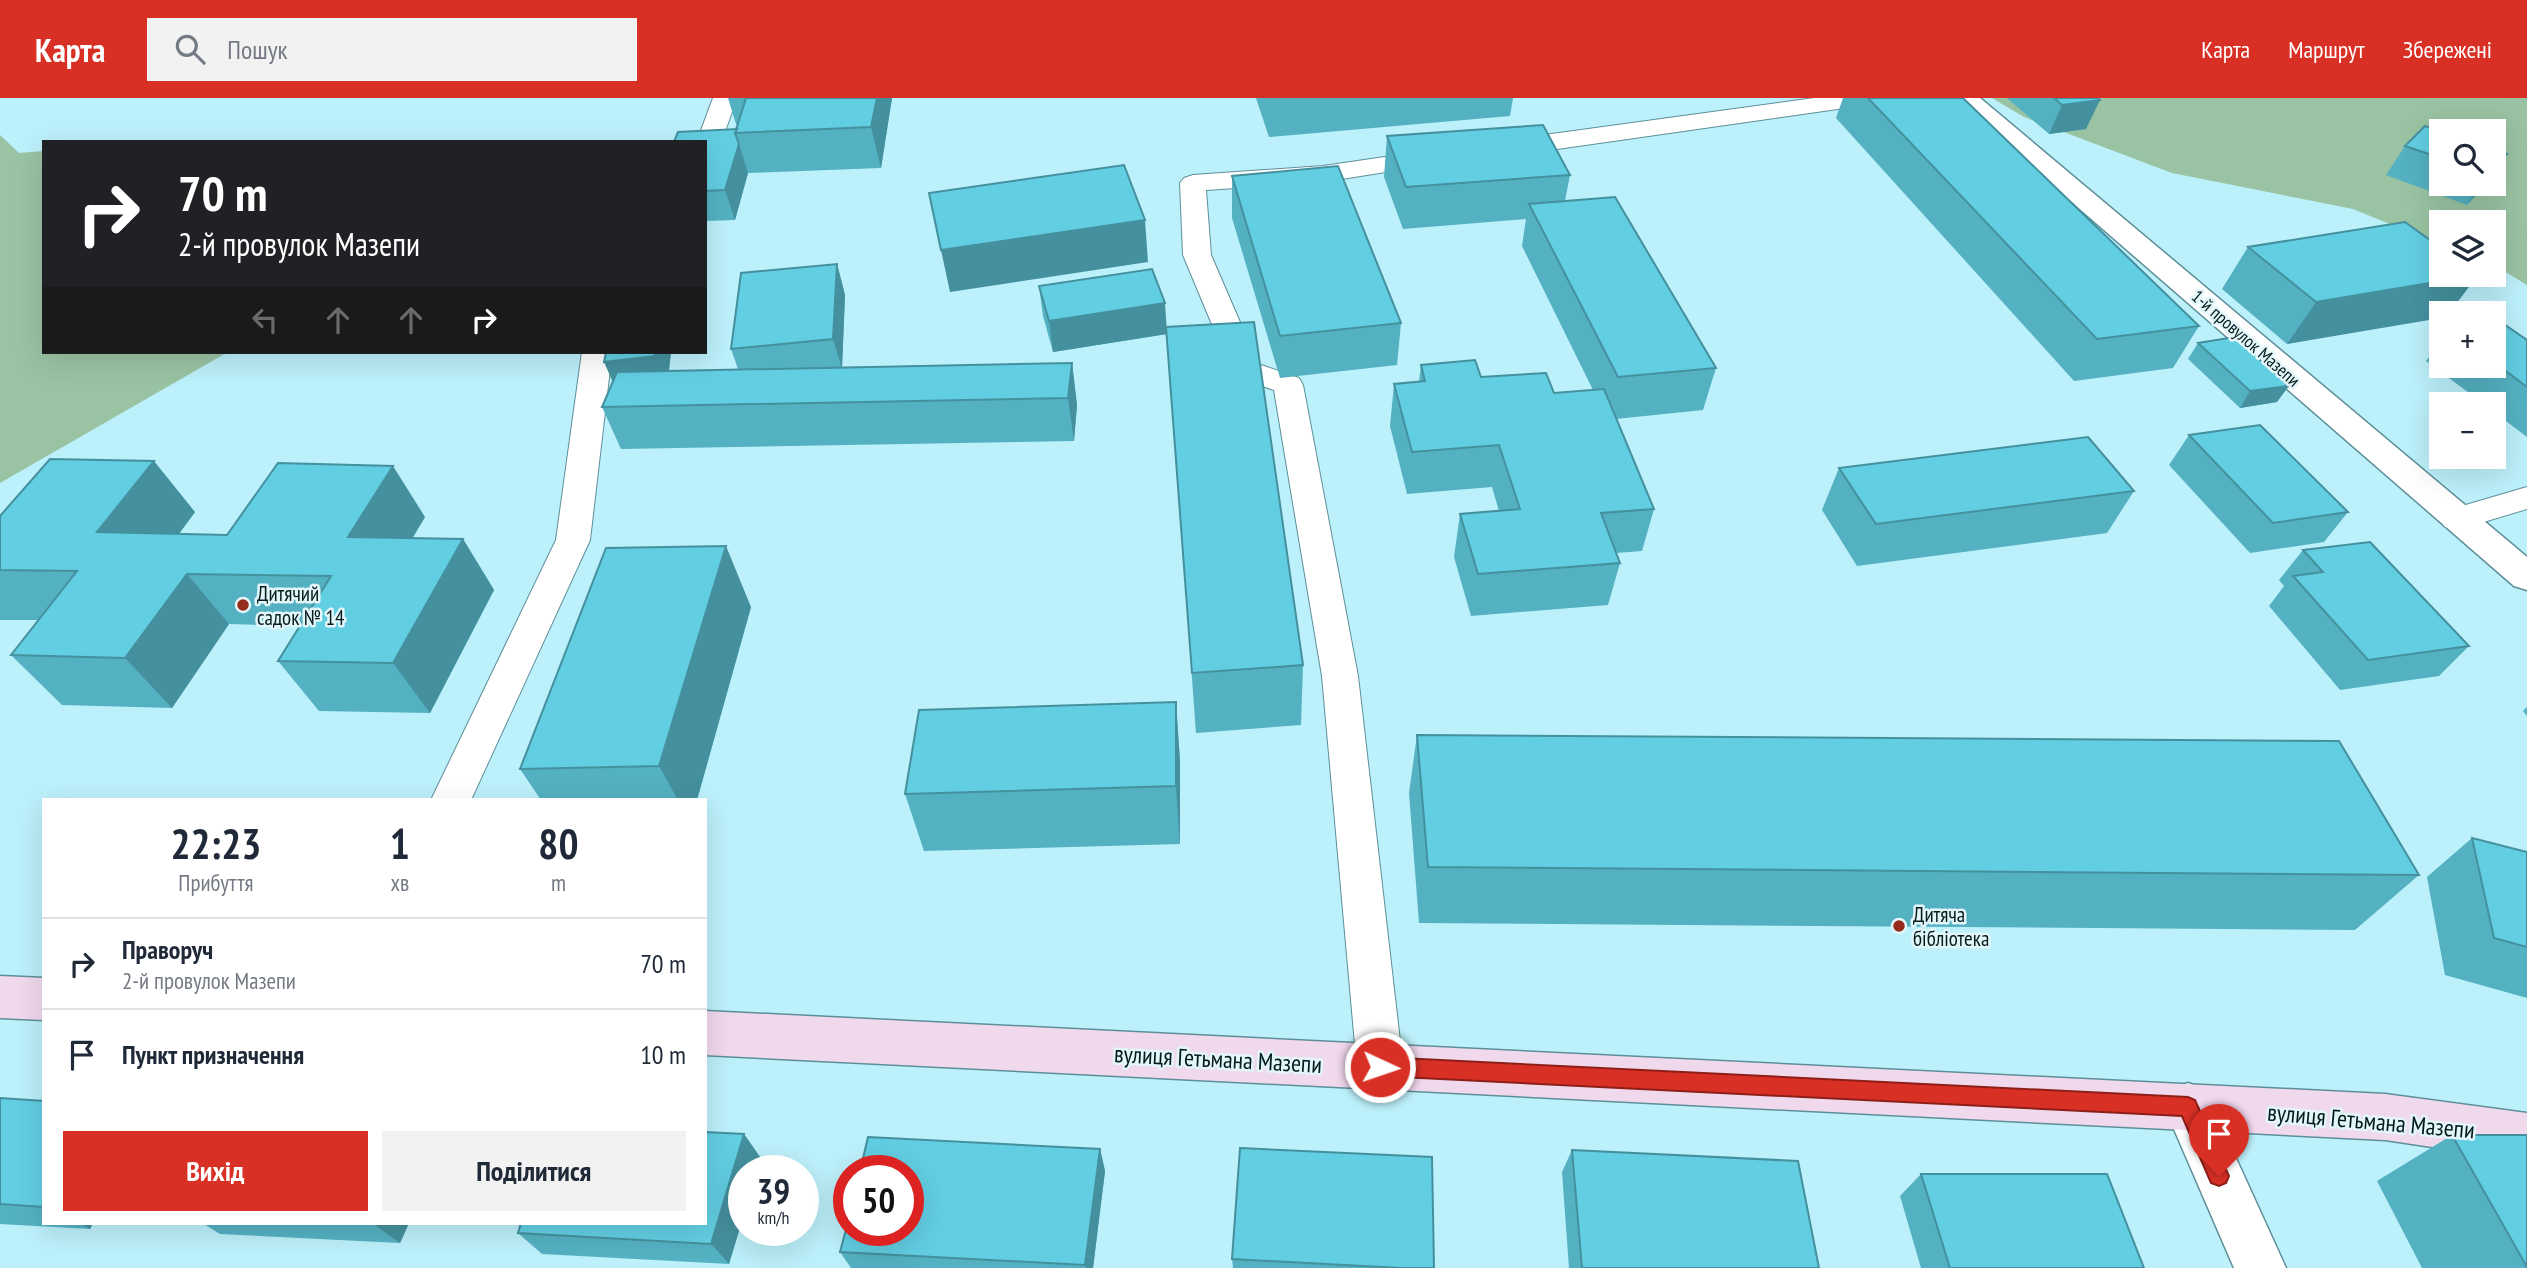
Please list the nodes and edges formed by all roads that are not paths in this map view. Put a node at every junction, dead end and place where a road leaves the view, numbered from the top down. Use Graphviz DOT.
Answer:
graph roads {
  1 [pos="725,98"];
  2 [pos="1866,98"];
  3 [pos="1965,98"];
  4 [pos="706,140"];
  5 [pos="597,354"];
  6 [pos="2527,498"];
  7 [pos="2457,519"];
  8 [pos="2527,577"];
  9 [pos="452,798"];
  10 [pos="0,997"];
  11 [pos="42,999"];
  12 [pos="707,1033"];
  13 [pos="1380,1067"];
  14 [pos="2188,1106"];
  15 [pos="2527,1137"];
  16 [pos="2260,1268"];
  1 -- 4 [label="lane"];
  2 -- 13 [label="lane"];
  3 -- 7 [label="street, 1-й провулок Мазепи"];
  5 -- 9 [label="lane"];
  6 -- 7 [label="lane"];
  7 -- 8 [label="street, 1-й провулок Мазепи"];
  10 -- 11 [label="main road"];
  12 -- 13 [label="main road, вулиця Гетьмана Мазепи"];
  13 -- 14 [label="main road, вулиця Гетьмана Мазепи"];
  14 -- 15 [label="main road, вулиця Гетьмана Мазепи"];
  14 -- 16 [label="street"];
}
